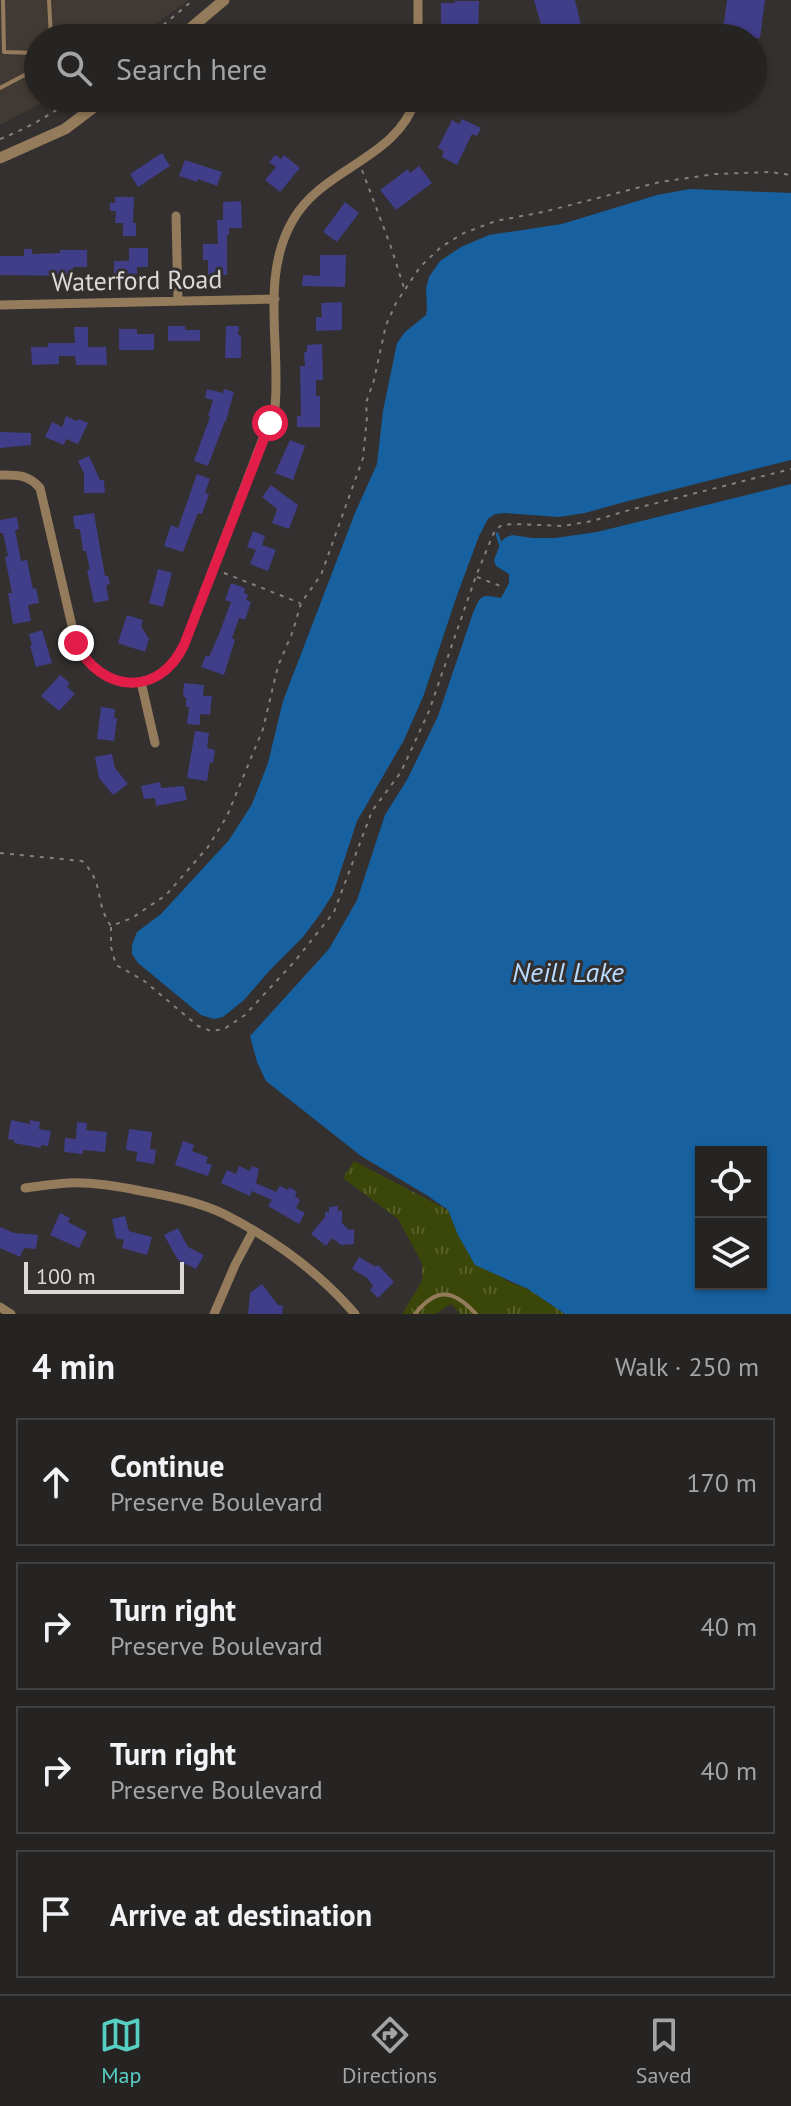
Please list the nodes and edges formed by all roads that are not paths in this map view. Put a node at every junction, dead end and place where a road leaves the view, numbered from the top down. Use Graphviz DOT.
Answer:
graph roads {
  1 [pos="3,0"];
  2 [pos="49,0"];
  3 [pos="224,0"];
  4 [pos="418,0"];
  5 [pos="50,24"];
  6 [pos="196,24"];
  7 [pos="418,24"];
  8 [pos="2,31"];
  9 [pos="2,52"];
  10 [pos="24,53"];
  11 [pos="24,75"];
  12 [pos="0,88"];
  13 [pos="87,112"];
  14 [pos="411,112"];
  15 [pos="0,158"];
  16 [pos="176,216"];
  17 [pos="275,299"];
  18 [pos="178,301"];
  19 [pos="0,305"];
  20 [pos="0,475"];
  21 [pos="141,682"];
  22 [pos="155,743"];
  23 [pos="25,1188"];
  24 [pos="253,1231"];
  25 [pos="0,1307"];
  26 [pos="11,1314"];
  27 [pos="214,1314"];
  28 [pos="355,1314"];
  29 [pos="415,1314"];
  30 [pos="476,1314"];
  1 -- 8 [label="lane"];
  2 -- 5 [label="lane"];
  3 -- 6 [label="street"];
  4 -- 7 [label="street"];
  8 -- 9 [label="lane"];
  9 -- 10 [label="lane"];
  11 -- 12 [label="lane"];
  13 -- 15 [label="street"];
  14 -- 17 [label="street"];
  16 -- 18 [label="street"];
  17 -- 18 [label="street, Waterford Road"];
  17 -- 21 [label="street"];
  18 -- 19 [label="street, Waterford Road"];
  20 -- 21 [label="street"];
  21 -- 22 [label="street"];
  23 -- 24 [label="street"];
  24 -- 27 [label="street"];
  24 -- 28 [label="street"];
  25 -- 26 [label="street"];
  29 -- 30 [label="lane"];
}
